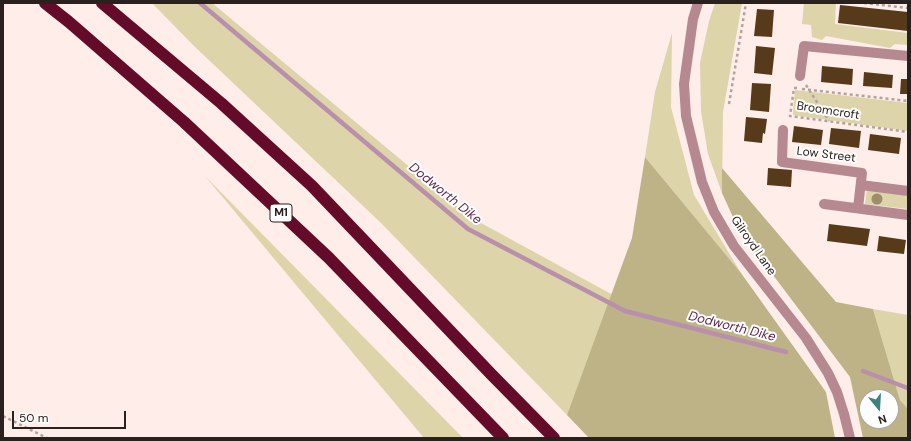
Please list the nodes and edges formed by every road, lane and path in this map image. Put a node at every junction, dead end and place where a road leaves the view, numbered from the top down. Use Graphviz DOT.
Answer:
graph roads {
  1 [pos="45,3"];
  2 [pos="102,3"];
  3 [pos="698,3"];
  4 [pos="746,3"];
  5 [pos="864,3"];
  6 [pos="892,5"];
  7 [pos="908,8"];
  8 [pos="908,56"];
  9 [pos="800,76"];
  10 [pos="809,90"];
  11 [pos="908,102"];
  12 [pos="728,104"];
  13 [pos="830,122"];
  14 [pos="783,130"];
  15 [pos="907,130"];
  16 [pos="861,185"];
  17 [pos="908,191"];
  18 [pos="824,204"];
  19 [pos="858,208"];
  20 [pos="908,215"];
  21 [pos="3,416"];
  22 [pos="47,438"];
  23 [pos="503,438"];
  24 [pos="554,438"];
  25 [pos="850,438"];
  1 -- 23 [label="highway, M1"];
  2 -- 24 [label="highway"];
  3 -- 25 [label="street, Gilroyd Lane"];
  4 -- 12 [label="path"];
  5 -- 6 [label="path"];
  6 -- 7 [label="path"];
  8 -- 9 [label="street"];
  9 -- 10 [label="path"];
  10 -- 11 [label="path, Broomcroft"];
  10 -- 13 [label="path"];
  10 -- 13 [label="path, Broomcroft"];
  13 -- 15 [label="path, Broomcroft"];
  14 -- 16 [label="street, Low Street"];
  16 -- 17 [label="street"];
  16 -- 19 [label="street"];
  18 -- 19 [label="street"];
  19 -- 20 [label="street"];
  21 -- 22 [label="path"];
}
